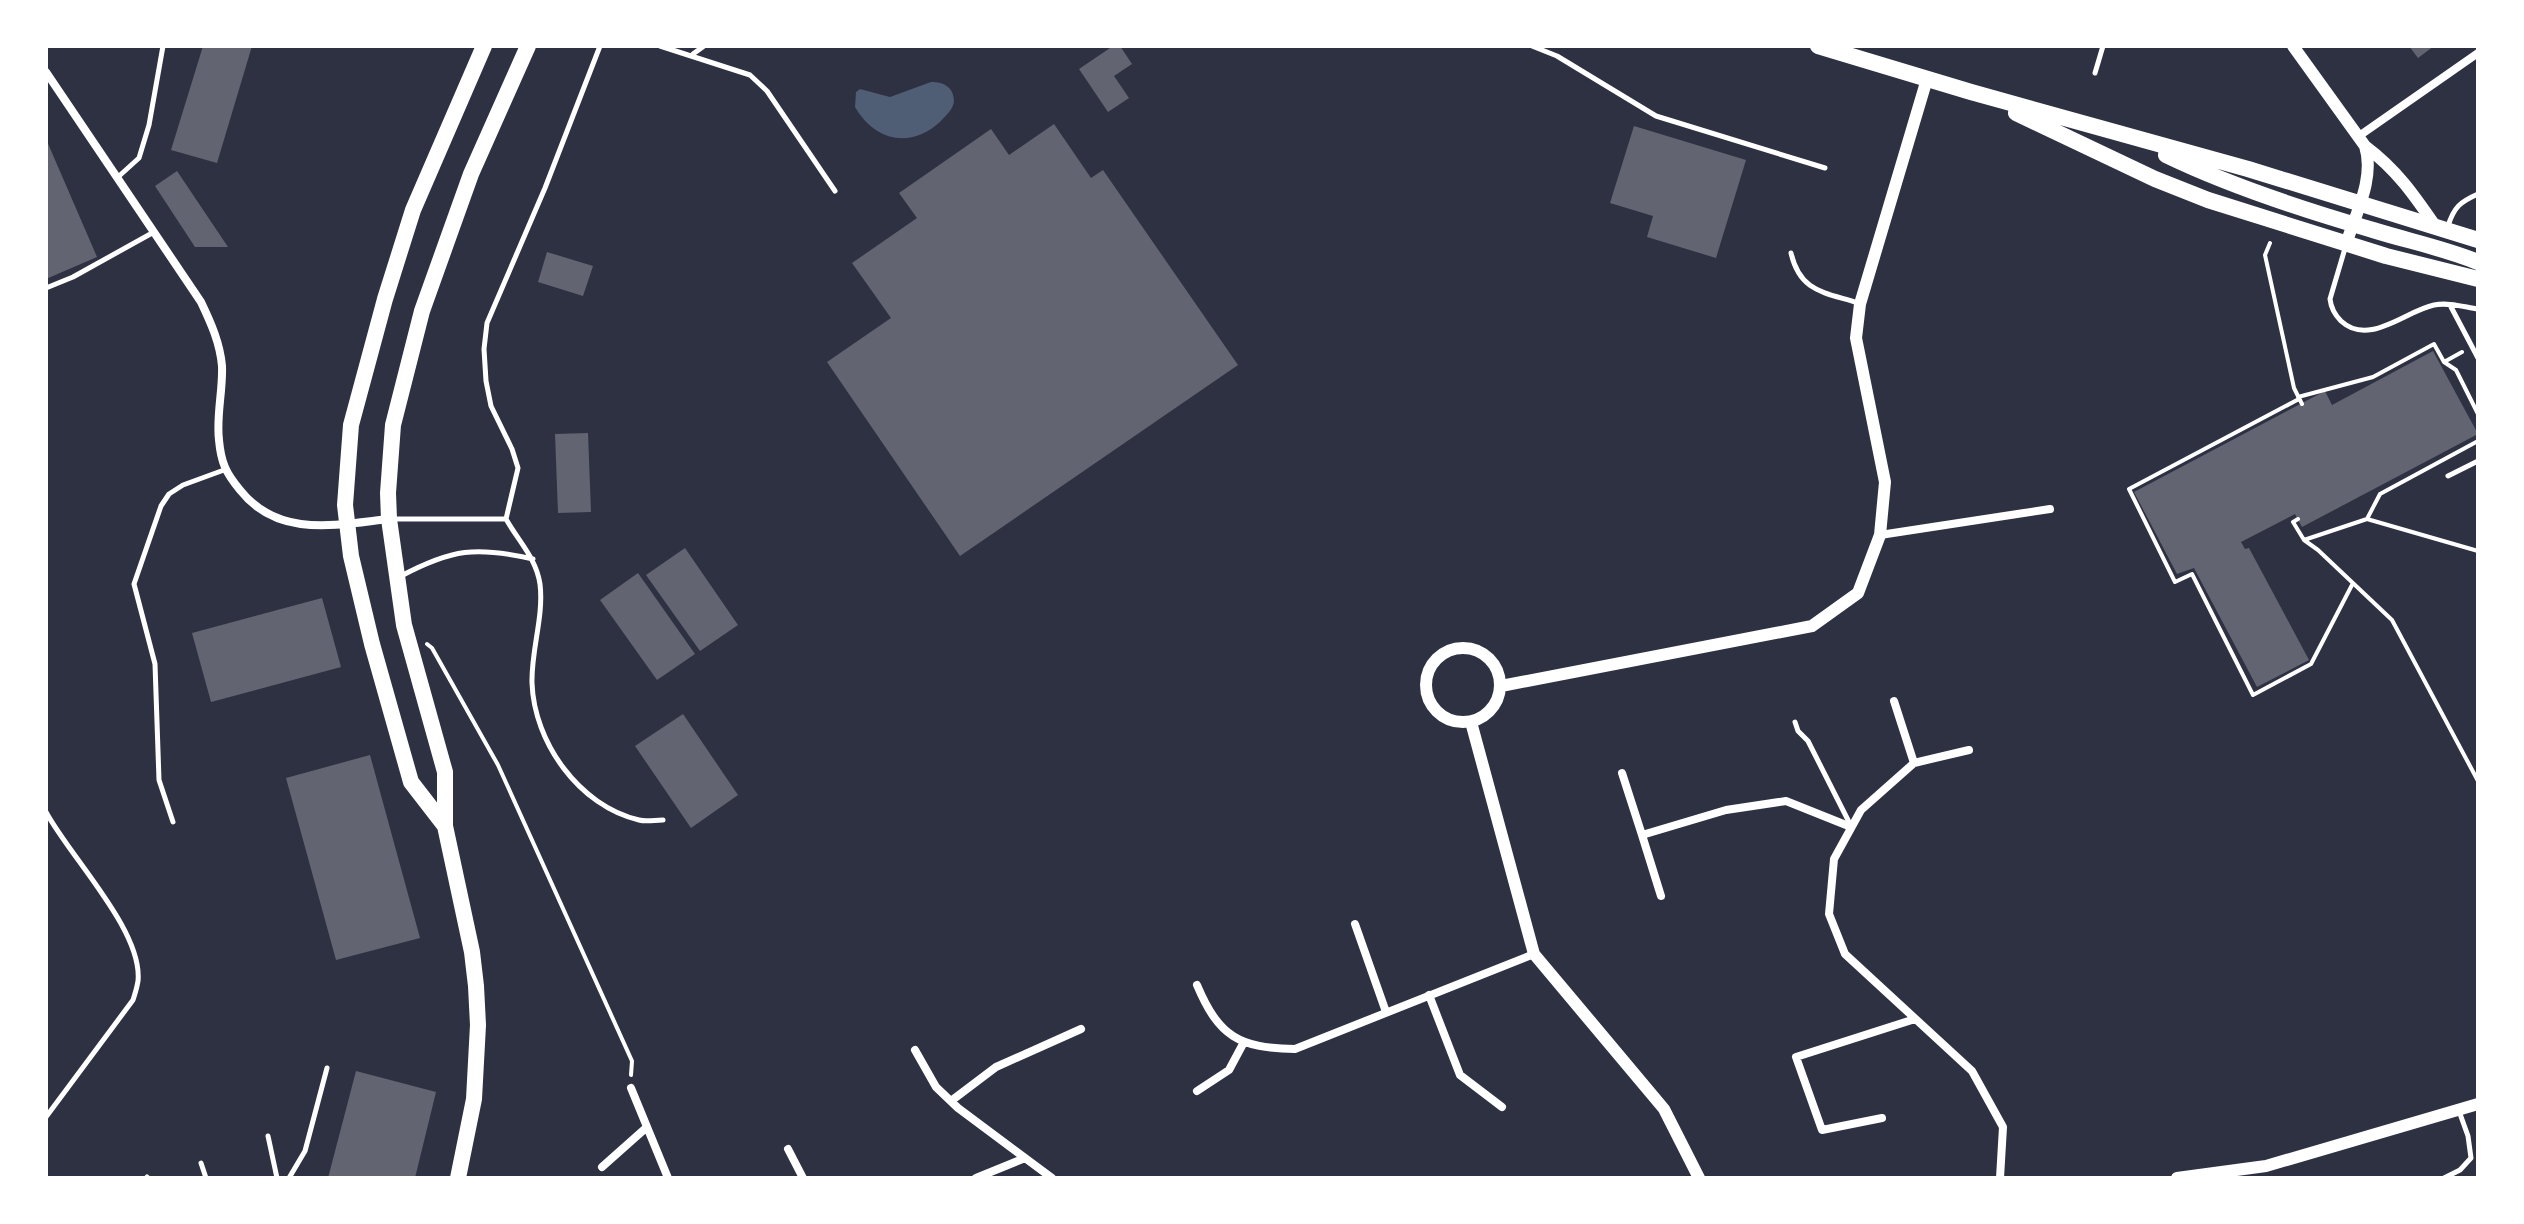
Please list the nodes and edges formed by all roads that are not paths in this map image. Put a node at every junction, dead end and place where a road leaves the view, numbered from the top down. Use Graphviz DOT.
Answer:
graph roads {
  1 [pos="163,46"];
  2 [pos="484,46"];
  3 [pos="528,46"];
  4 [pos="600,46"];
  5 [pos="660,46"];
  6 [pos="704,46"];
  7 [pos="1532,46"];
  8 [pos="1818,46"];
  9 [pos="2103,46"];
  10 [pos="2293,46"];
  11 [pos="2478,53"];
  12 [pos="692,55"];
  13 [pos="46,72"];
  14 [pos="2095,73"];
  15 [pos="1927,79"];
  16 [pos="1971,92"];
  17 [pos="2127,136"];
  18 [pos="2362,141"];
  19 [pos="1825,168"];
  20 [pos="117,177"];
  21 [pos="835,191"];
  22 [pos="2478,194"];
  23 [pos="2359,204"];
  24 [pos="2352,224"];
  25 [pos="2442,230"];
  26 [pos="154,232"];
  27 [pos="2478,240"];
  28 [pos="2346,244"];
  29 [pos="1791,253"];
  30 [pos="2478,262"];
  31 [pos="2478,279"];
  32 [pos="46,288"];
  33 [pos="1860,304"];
  34 [pos="2450,304"];
  35 [pos="2478,309"];
  36 [pos="2478,358"];
  37 [pos="2478,461"];
  38 [pos="224,470"];
  39 [pos="2448,476"];
  40 [pos="2050,509"];
  41 [pos="389,519"];
  42 [pos="506,519"];
  43 [pos="347,523"];
  44 [pos="1880,535"];
  45 [pos="534,560"];
  46 [pos="396,578"];
  47 [pos="1501,686"];
  48 [pos="1894,701"];
  49 [pos="1471,722"];
  50 [pos="1795,722"];
  51 [pos="1969,750"];
  52 [pos="1914,763"];
  53 [pos="1622,773"];
  54 [pos="46,812"];
  55 [pos="663,820"];
  56 [pos="173,822"];
  57 [pos="445,826"];
  58 [pos="1851,827"];
  59 [pos="1642,835"];
  60 [pos="1661,896"];
  61 [pos="1355,924"];
  62 [pos="1534,954"];
  63 [pos="1197,985"];
  64 [pos="1429,995"];
  65 [pos="1386,1012"];
  66 [pos="1915,1019"];
  67 [pos="1081,1029"];
  68 [pos="1244,1042"];
  69 [pos="915,1050"];
  70 [pos="327,1068"];
  71 [pos="631,1088"];
  72 [pos="1197,1091"];
  73 [pos="951,1101"];
  74 [pos="2478,1104"];
  75 [pos="1502,1107"];
  76 [pos="2458,1110"];
  77 [pos="46,1117"];
  78 [pos="1882,1118"];
  79 [pos="647,1127"];
  80 [pos="268,1136"];
  81 [pos="788,1149"];
  82 [pos="1025,1158"];
  83 [pos="201,1163"];
  84 [pos="602,1167"];
  85 [pos="206,1178"];
  86 [pos="277,1178"];
  87 [pos="289,1178"];
  88 [pos="458,1178"];
  89 [pos="668,1178"];
  90 [pos="803,1178"];
  91 [pos="976,1178"];
  92 [pos="1052,1178"];
  93 [pos="1699,1178"];
  94 [pos="2000,1178"];
  95 [pos="2177,1178"];
  96 [pos="2444,1178"];
  1 -- 20 [label="lane"];
  2 -- 43 [label="highway"];
  3 -- 41 [label="highway"];
  4 -- 42 [label="lane"];
  5 -- 12 [label="lane"];
  6 -- 12 [label="lane"];
  7 -- 19 [label="lane"];
  8 -- 15 [label="highway"];
  9 -- 14 [label="lane"];
  10 -- 18 [label="street"];
  11 -- 18 [label="street"];
  12 -- 21 [label="lane"];
  13 -- 20 [label="street"];
  15 -- 16 [label="highway"];
  15 -- 33 [label="street"];
  16 -- 17 [label="highway"];
  16 -- 28 [label="highway"];
  17 -- 23 [label="highway"];
  17 -- 24 [label="highway"];
  18 -- 23 [label="street"];
  18 -- 25 [label="street"];
  20 -- 26 [label="street"];
  22 -- 25 [label="lane"];
  23 -- 24 [label="street"];
  23 -- 25 [label="highway"];
  24 -- 28 [label="street"];
  24 -- 30 [label="highway"];
  25 -- 27 [label="highway"];
  26 -- 32 [label="lane"];
  26 -- 38 [label="street"];
  28 -- 31 [label="highway"];
  28 -- 34 [label="lane"];
  29 -- 33 [label="lane"];
  33 -- 44 [label="street"];
  34 -- 35 [label="lane"];
  34 -- 36 [label="lane"];
  37 -- 39 [label="lane"];
  38 -- 43 [label="street"];
  38 -- 56 [label="lane"];
  40 -- 44 [label="street"];
  41 -- 42 [label="lane"];
  41 -- 43 [label="street"];
  41 -- 46 [label="highway"];
  42 -- 45 [label="lane"];
  43 -- 57 [label="highway"];
  44 -- 47 [label="street"];
  45 -- 46 [label="lane"];
  45 -- 55 [label="lane"];
  46 -- 57 [label="highway"];
  47 -- 49 [label="street"];
  47 -- 49 [label="street"];
  48 -- 52 [label="street"];
  49 -- 62 [label="street"];
  50 -- 58 [label="lane"];
  51 -- 52 [label="street"];
  52 -- 58 [label="street"];
  53 -- 59 [label="street"];
  54 -- 77 [label="lane"];
  57 -- 88 [label="highway"];
  58 -- 59 [label="street"];
  58 -- 66 [label="street"];
  59 -- 60 [label="street"];
  61 -- 65 [label="street"];
  62 -- 64 [label="street"];
  62 -- 93 [label="street"];
  63 -- 68 [label="street"];
  64 -- 65 [label="street"];
  64 -- 75 [label="street"];
  65 -- 68 [label="street"];
  66 -- 78 [label="street"];
  66 -- 94 [label="street"];
  67 -- 73 [label="street"];
  68 -- 72 [label="street"];
  69 -- 73 [label="street"];
  70 -- 87 [label="lane"];
  71 -- 79 [label="street"];
  73 -- 82 [label="street"];
  74 -- 76 [label="street"];
  76 -- 95 [label="street"];
  76 -- 96 [label="lane"];
  79 -- 84 [label="street"];
  79 -- 89 [label="street"];
  80 -- 86 [label="lane"];
  81 -- 90 [label="street"];
  82 -- 91 [label="street"];
  82 -- 92 [label="street"];
  83 -- 85 [label="lane"];
}
